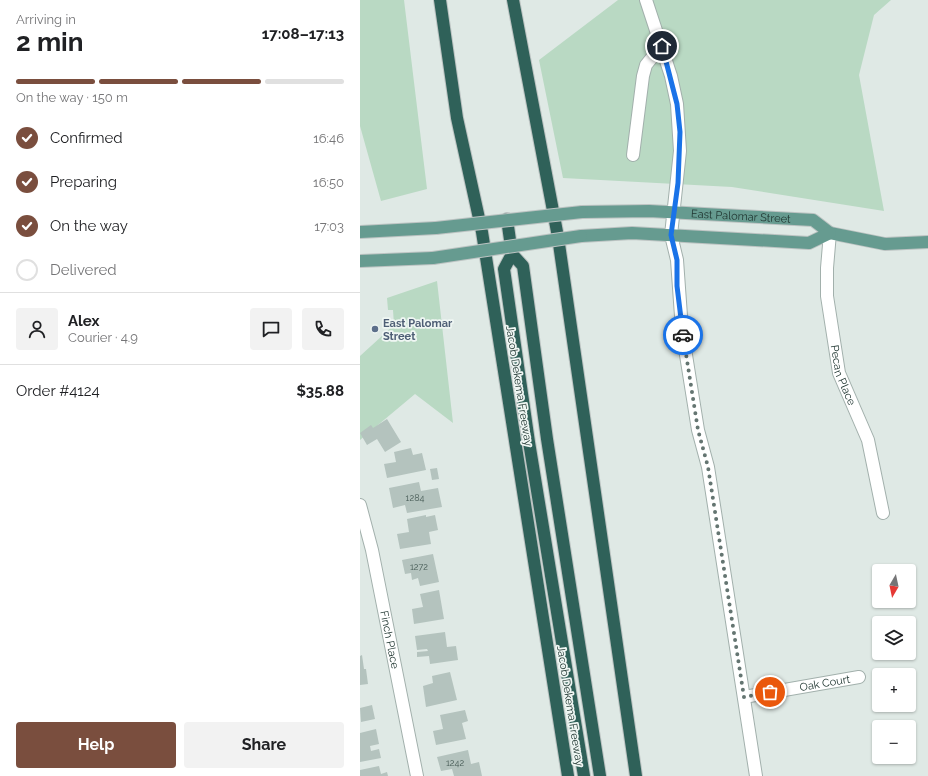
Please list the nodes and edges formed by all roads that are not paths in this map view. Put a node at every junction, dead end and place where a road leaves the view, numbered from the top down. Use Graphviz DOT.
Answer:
graph roads {
  1 [pos="440,0"];
  2 [pos="513,0"];
  3 [pos="646,0"];
  4 [pos="662,46"];
  5 [pos="633,155"];
  6 [pos="674,212"];
  7 [pos="508,219"];
  8 [pos="360,232"];
  9 [pos="830,233"];
  10 [pos="671,235"];
  11 [pos="928,242"];
  12 [pos="511,250"];
  13 [pos="360,261"];
  14 [pos="360,505"];
  15 [pos="883,512"];
  16 [pos="859,678"];
  17 [pos="744,697"];
  18 [pos="417,776"];
  19 [pos="568,776"];
  20 [pos="584,776"];
  21 [pos="600,776"];
  22 [pos="636,776"];
  23 [pos="756,776"];
  1 -- 19 [label="highway, Jacob Dekema Freeway"];
  2 -- 22 [label="highway"];
  3 -- 4 [label="street"];
  4 -- 5 [label="street"];
  4 -- 6 [label="street"];
  6 -- 7 [label="main road, East Palomar Street, bridge"];
  6 -- 9 [label="main road, East Palomar Street"];
  6 -- 10 [label="street"];
  7 -- 8 [label="main road, East Palomar Street, bridge"];
  7 -- 12 [label="highway"];
  9 -- 10 [label="main road, East Palomar Street"];
  9 -- 11 [label="main road, East Palomar Street"];
  9 -- 15 [label="street, Pecan Place"];
  10 -- 12 [label="main road, East Palomar Street, bridge"];
  10 -- 17 [label="street"];
  12 -- 13 [label="main road, East Palomar Street, bridge"];
  12 -- 20 [label="highway"];
  12 -- 21 [label="highway"];
  14 -- 18 [label="street, Finch Place"];
  16 -- 17 [label="street, Oak Court"];
  17 -- 23 [label="street"];
}
